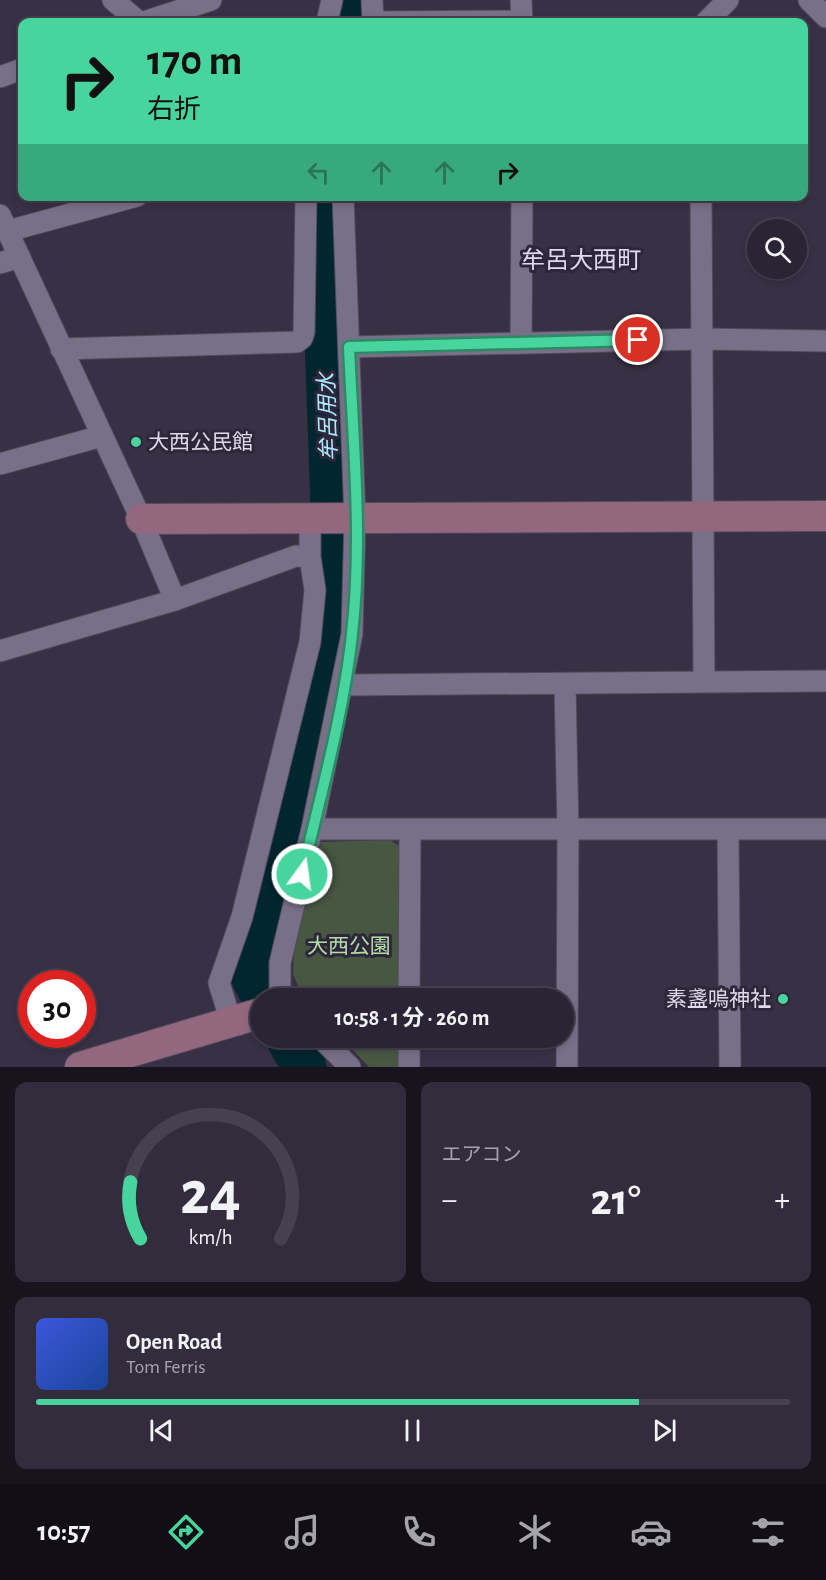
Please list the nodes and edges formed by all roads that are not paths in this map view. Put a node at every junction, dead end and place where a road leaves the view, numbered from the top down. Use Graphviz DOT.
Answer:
graph roads {
  1 [pos="113,0"];
  2 [pos="211,0"];
  3 [pos="332,0"];
  4 [pos="372,0"];
  5 [pos="728,0"];
  6 [pos="809,0"];
  7 [pos="522,14"];
  8 [pos="826,17"];
  9 [pos="134,18"];
  10 [pos="156,18"];
  11 [pos="328,18"];
  12 [pos="374,18"];
  13 [pos="448,18"];
  14 [pos="710,18"];
  15 [pos="18,70"];
  16 [pos="0,77"];
  17 [pos="112,201"];
  18 [pos="306,201"];
  19 [pos="343,201"];
  20 [pos="522,201"];
  21 [pos="701,201"];
  22 [pos="4,223"];
  23 [pos="20,257"];
  24 [pos="0,263"];
  25 [pos="701,339"];
  26 [pos="826,341"];
  27 [pos="521,342"];
  28 [pos="349,347"];
  29 [pos="61,349"];
  30 [pos="102,436"];
  31 [pos="0,464"];
  32 [pos="826,516"];
  33 [pos="700,517"];
  34 [pos="141,519"];
  35 [pos="332,519"];
  36 [pos="310,557"];
  37 [pos="175,600"];
  38 [pos="0,651"];
  39 [pos="826,681"];
  40 [pos="704,682"];
  41 [pos="344,685"];
  42 [pos="564,685"];
  43 [pos="312,829"];
  44 [pos="568,829"];
  45 [pos="728,829"];
  46 [pos="826,829"];
  47 [pos="410,830"];
  48 [pos="280,988"];
  49 [pos="409,988"];
  50 [pos="247,1018"];
  51 [pos="331,1048"];
  52 [pos="409,1048"];
  53 [pos="135,1059"];
  54 [pos="80,1067"];
  55 [pos="350,1067"];
  56 [pos="409,1067"];
  57 [pos="567,1067"];
  58 [pos="730,1067"];
  1 -- 9 [label="street"];
  2 -- 10 [label="street"];
  3 -- 11 [label="street"];
  4 -- 12 [label="street"];
  5 -- 14 [label="street"];
  6 -- 8 [label="street"];
  7 -- 13 [label="street"];
  15 -- 16 [label="street"];
  17 -- 22 [label="street"];
  18 -- 29 [label="street"];
  19 -- 28 [label="street"];
  20 -- 27 [label="street"];
  21 -- 25 [label="street"];
  22 -- 23 [label="street"];
  23 -- 24 [label="street"];
  23 -- 29 [label="street"];
  25 -- 26 [label="street"];
  25 -- 27 [label="street"];
  25 -- 33 [label="street"];
  27 -- 28 [label="street"];
  28 -- 35 [label="street"];
  29 -- 30 [label="street"];
  30 -- 31 [label="street"];
  30 -- 34 [label="street"];
  32 -- 33 [label="street"];
  33 -- 35 [label="street"];
  33 -- 40 [label="street"];
  34 -- 35 [label="street"];
  34 -- 37 [label="street"];
  35 -- 36 [label="street"];
  35 -- 41 [label="street"];
  36 -- 37 [label="street"];
  36 -- 50 [label="street"];
  37 -- 38 [label="street"];
  39 -- 40 [label="street"];
  40 -- 42 [label="street"];
  41 -- 42 [label="street"];
  41 -- 43 [label="street"];
  42 -- 44 [label="street"];
  43 -- 47 [label="street"];
  43 -- 48 [label="street"];
  44 -- 45 [label="street"];
  44 -- 47 [label="street"];
  44 -- 57 [label="street"];
  45 -- 46 [label="street"];
  45 -- 58 [label="street"];
  47 -- 49 [label="street"];
  50 -- 53 [label="street"];
  51 -- 55 [label="street"];
  52 -- 56 [label="street"];
  53 -- 54 [label="street"];
}
